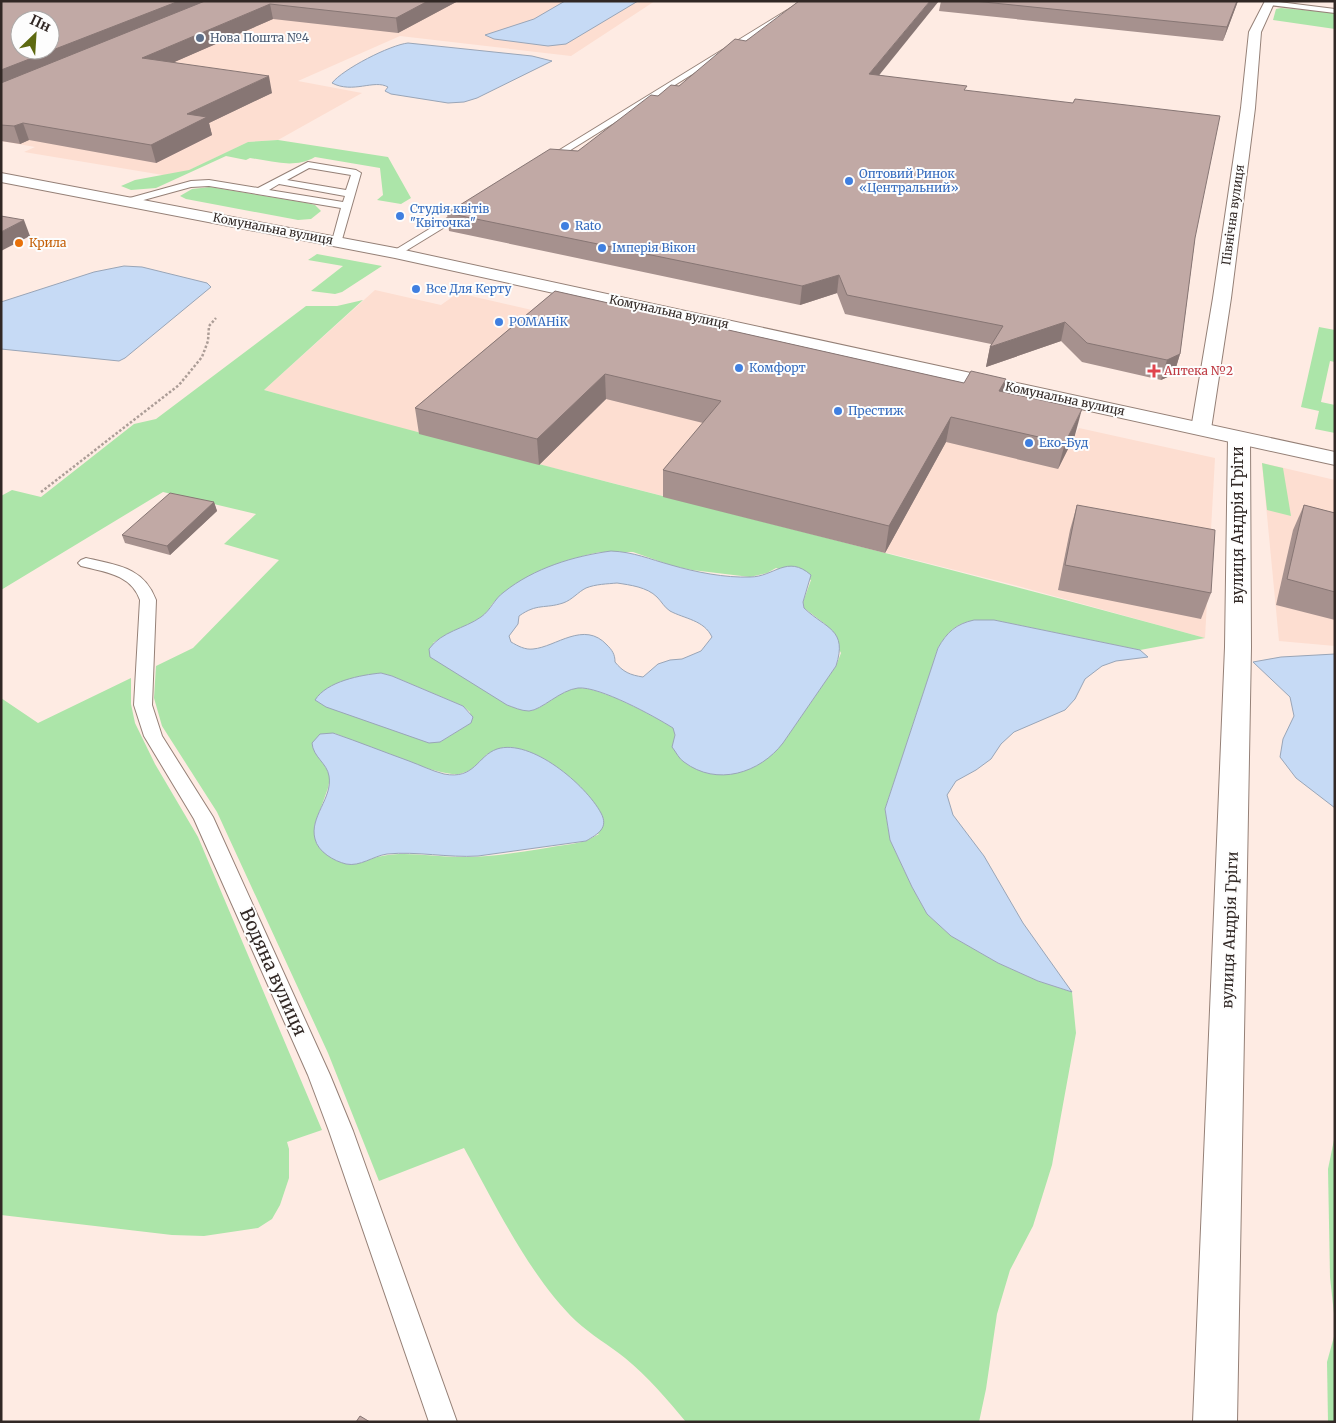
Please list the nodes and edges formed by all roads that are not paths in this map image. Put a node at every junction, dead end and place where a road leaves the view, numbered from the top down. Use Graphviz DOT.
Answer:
graph roads {
  1 [pos="806,1"];
  2 [pos="1270,2"];
  3 [pos="1335,11"];
  4 [pos="535,169"];
  5 [pos="1,177"];
  6 [pos="277,181"];
  7 [pos="260,191"];
  8 [pos="350,194"];
  9 [pos="129,201"];
  10 [pos="477,203"];
  11 [pos="347,206"];
  12 [pos="337,241"];
  13 [pos="395,253"];
  14 [pos="1201,429"];
  15 [pos="1238,438"];
  16 [pos="1335,459"];
  17 [pos="86,563"];
  18 [pos="443,1422"];
  19 [pos="1216,1422"];
  1 -- 4 [label="lane"];
  2 -- 3 [label="lane, Північна вулиця"];
  2 -- 14 [label="street, Північна вулиця"];
  5 -- 9 [label="street, Комунальна вулиця"];
  6 -- 7 [label="lane"];
  6 -- 8 [label="lane"];
  6 -- 8 [label="lane"];
  7 -- 9 [label="lane"];
  7 -- 11 [label="lane"];
  8 -- 11 [label="lane"];
  9 -- 12 [label="street, Комунальна вулиця"];
  10 -- 13 [label="lane"];
  11 -- 12 [label="lane"];
  12 -- 13 [label="street, Комунальна вулиця"];
  13 -- 14 [label="street, Комунальна вулиця"];
  14 -- 15 [label="street, Комунальна вулиця"];
  15 -- 16 [label="street, Комунальна вулиця"];
  15 -- 19 [label="street, вулиця Андрія Гріги"];
  17 -- 18 [label="lane, Водяна вулиця"];
}
